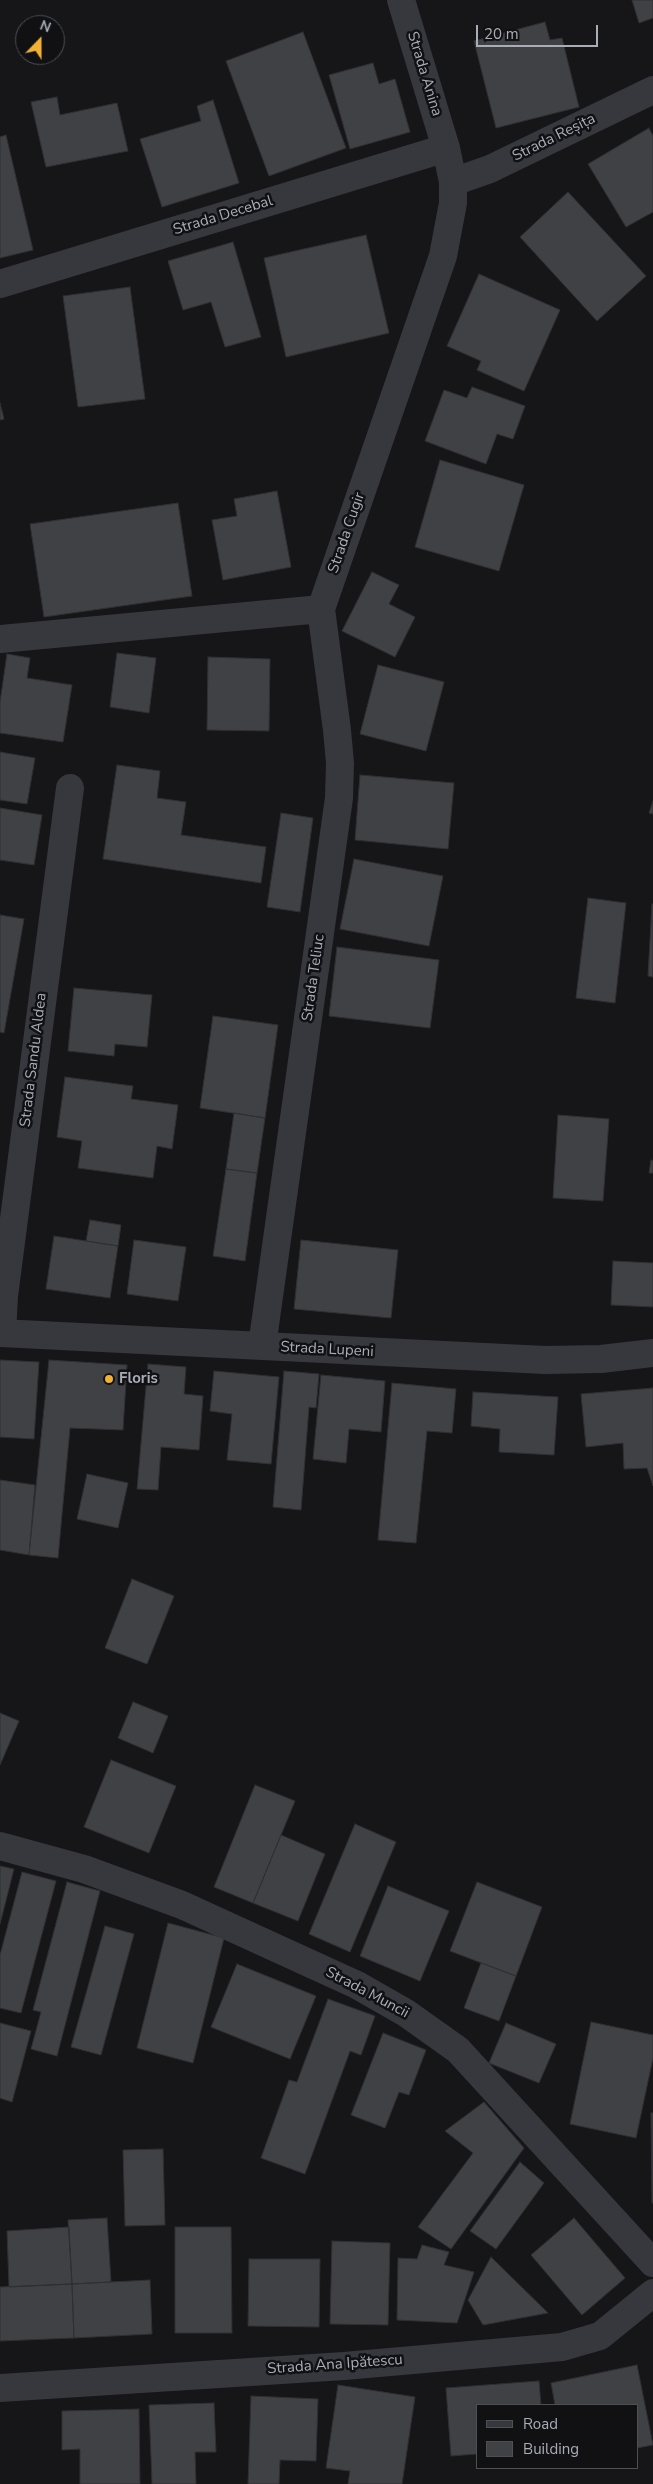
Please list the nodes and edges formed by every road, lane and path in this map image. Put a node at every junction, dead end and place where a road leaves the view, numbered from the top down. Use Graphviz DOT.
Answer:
graph roads {
  1 [pos="401,0"];
  2 [pos="653,90"];
  3 [pos="446,148"];
  4 [pos="453,182"];
  5 [pos="0,284"];
  6 [pos="321,609"];
  7 [pos="0,639"];
  8 [pos="70,788"];
  9 [pos="1,1333"];
  10 [pos="262,1346"];
  11 [pos="653,1353"];
  12 [pos="0,1846"];
  13 [pos="653,2263"];
  14 [pos="653,2293"];
  15 [pos="0,2388"];
  1 -- 3 [label="street, Strada Anina"];
  2 -- 4 [label="street, Strada Reșița"];
  3 -- 4 [label="street, Strada Cugir"];
  3 -- 5 [label="street, Strada Decebal"];
  4 -- 6 [label="street, Strada Cugir"];
  6 -- 7 [label="street"];
  6 -- 10 [label="street, Strada Teliuc"];
  8 -- 9 [label="street, Strada Sandu Aldea"];
  9 -- 10 [label="street, Strada Lupeni"];
  10 -- 11 [label="street, Strada Lupeni"];
  12 -- 13 [label="street, Strada Muncii"];
  14 -- 15 [label="street, Strada Ana Ipătescu"];
}
